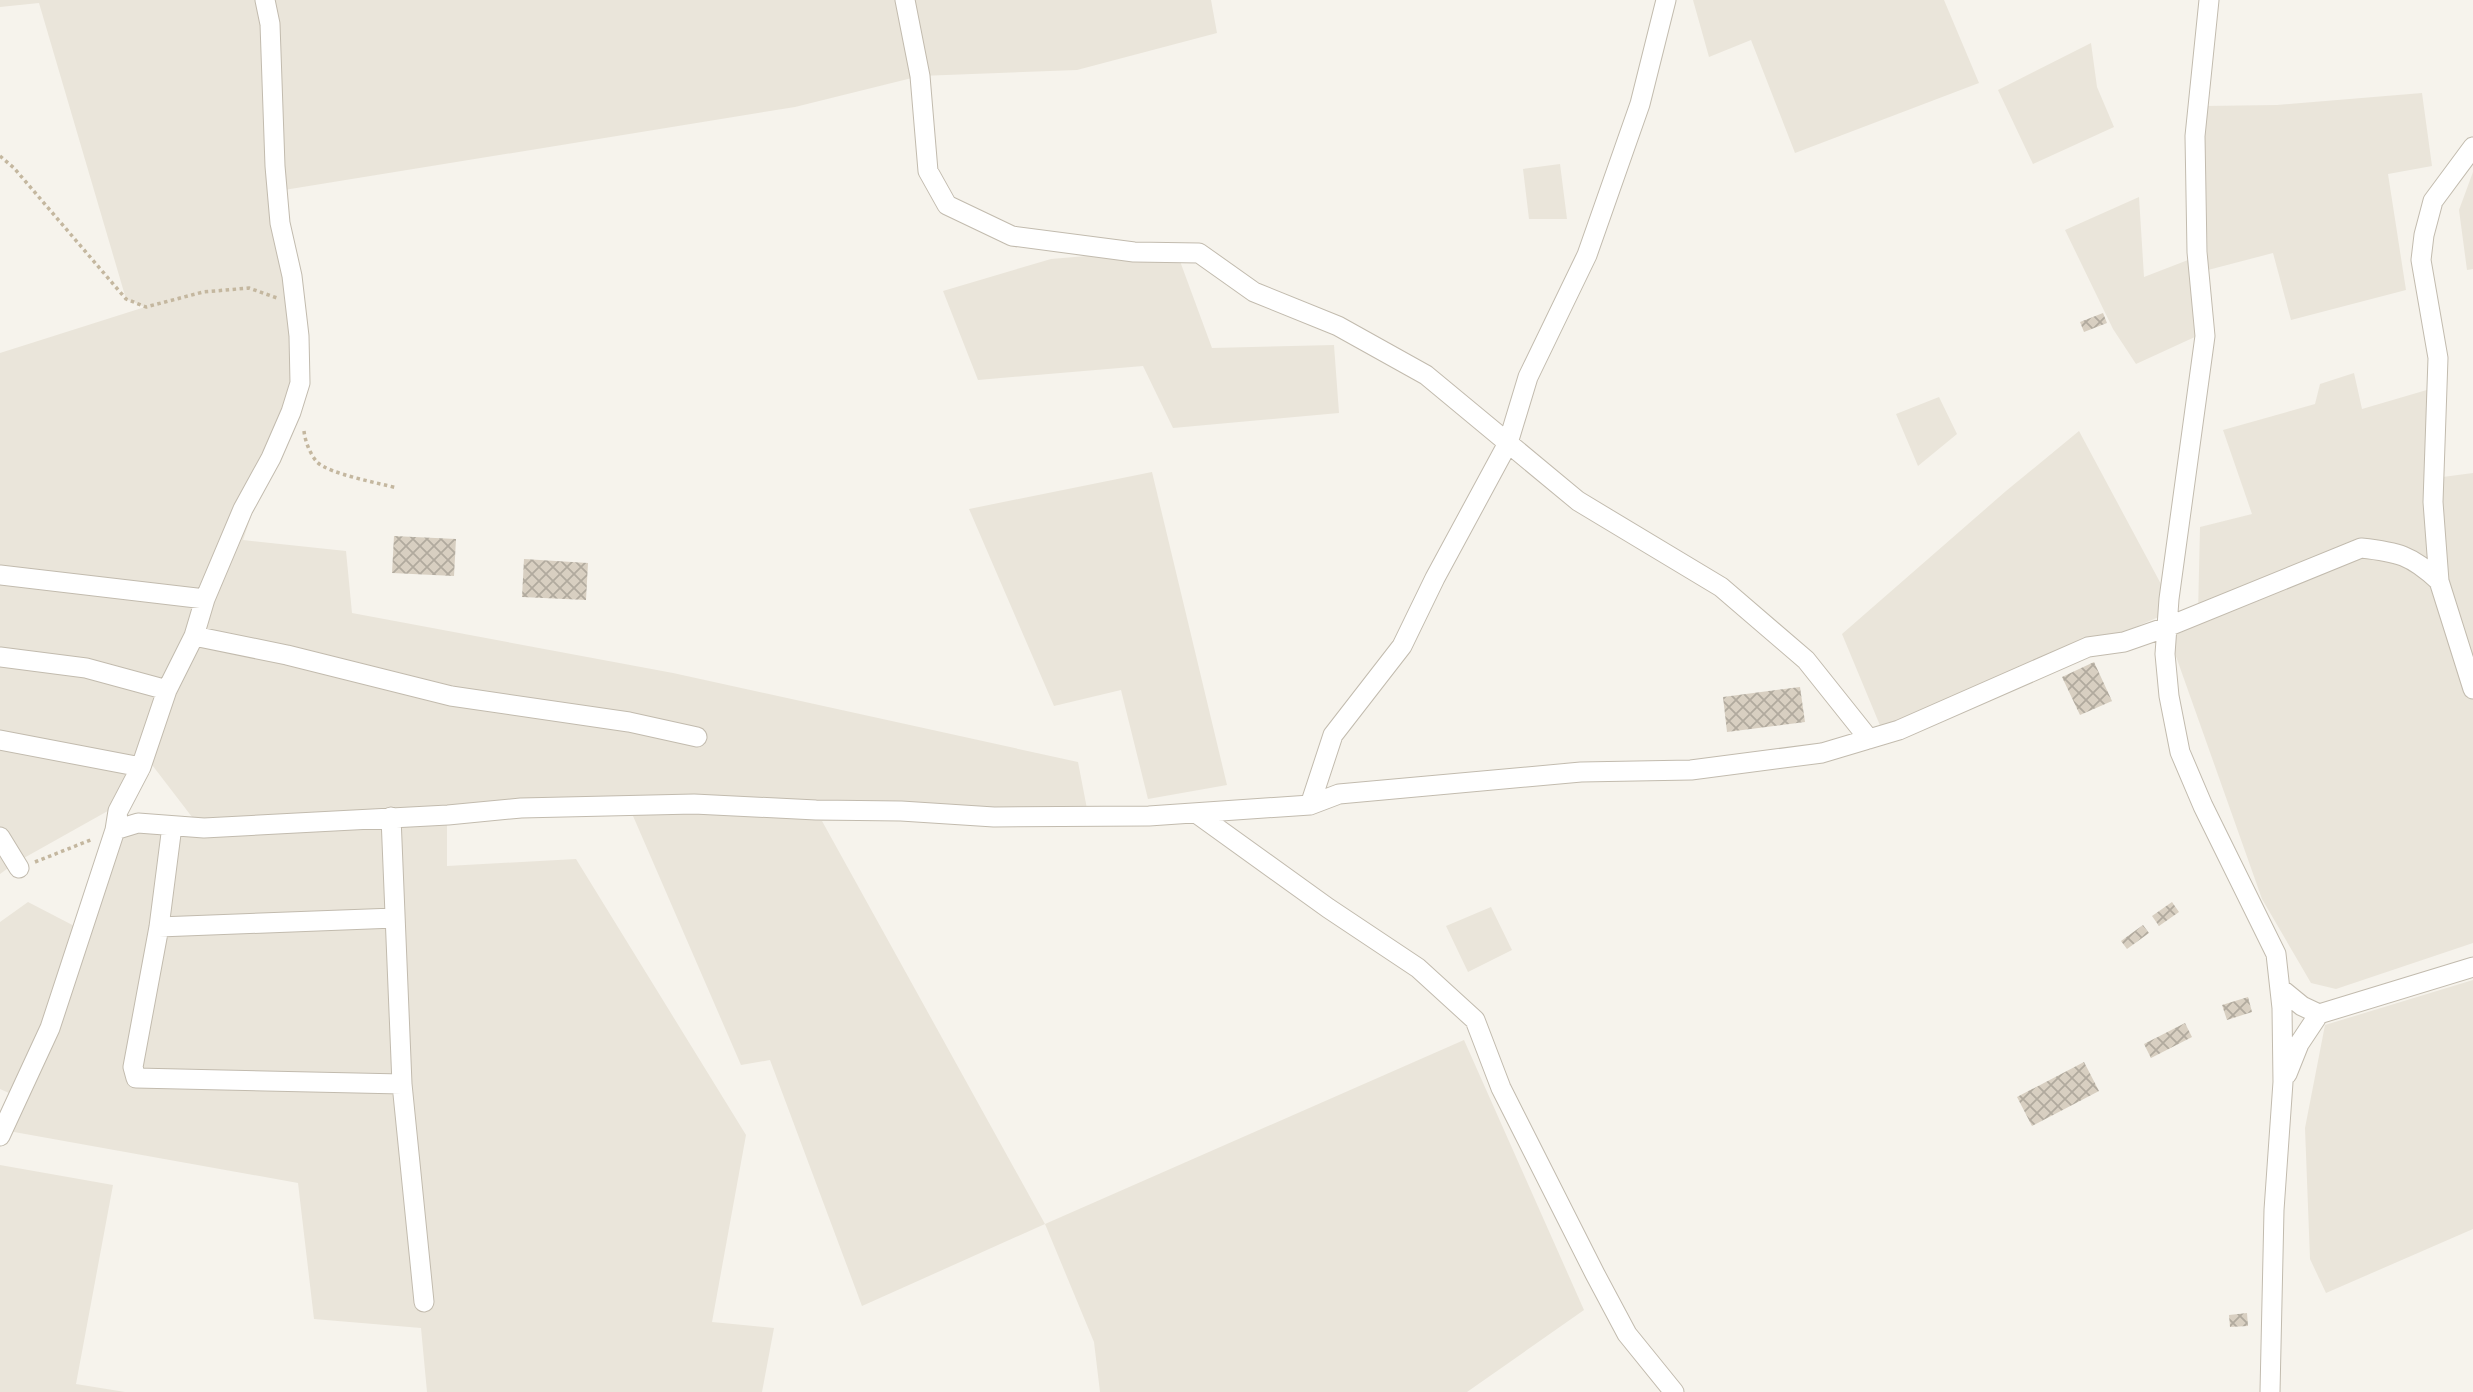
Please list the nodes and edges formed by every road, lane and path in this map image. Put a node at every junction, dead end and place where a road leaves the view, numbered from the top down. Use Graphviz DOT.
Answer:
graph roads {
  1 [pos="265,0"];
  2 [pos="905,0"];
  3 [pos="1666,0"];
  4 [pos="2209,0"];
  5 [pos="2473,147"];
  6 [pos="0,156"];
  7 [pos="295,304"];
  8 [pos="304,429"];
  9 [pos="1508,443"];
  10 [pos="397,488"];
  11 [pos="0,575"];
  12 [pos="2438,581"];
  13 [pos="205,599"];
  14 [pos="2167,627"];
  15 [pos="194,636"];
  16 [pos="0,657"];
  17 [pos="2473,689"];
  18 [pos="167,690"];
  19 [pos="696,737"];
  20 [pos="1868,739"];
  21 [pos="0,740"];
  22 [pos="141,768"];
  23 [pos="1310,805"];
  24 [pos="1196,813"];
  25 [pos="391,817"];
  26 [pos="172,826"];
  27 [pos="114,830"];
  28 [pos="0,837"];
  29 [pos="19,868"];
  30 [pos="395,918"];
  31 [pos="159,927"];
  32 [pos="2473,967"];
  33 [pos="2280,988"];
  34 [pos="2319,1014"];
  35 [pos="2283,1082"];
  36 [pos="402,1084"];
  37 [pos="0,1136"];
  38 [pos="424,1302"];
  39 [pos="1674,1392"];
  40 [pos="2270,1392"];
  1 -- 7 [label="street"];
  2 -- 9 [label="street"];
  3 -- 9 [label="street"];
  4 -- 14 [label="street"];
  5 -- 12 [label="street"];
  6 -- 7 [label="path"];
  7 -- 13 [label="street"];
  8 -- 10 [label="path"];
  9 -- 20 [label="street"];
  9 -- 23 [label="street"];
  11 -- 13 [label="street"];
  12 -- 14 [label="street"];
  12 -- 17 [label="street"];
  13 -- 15 [label="street"];
  14 -- 20 [label="street"];
  14 -- 33 [label="street"];
  15 -- 18 [label="street"];
  15 -- 19 [label="street"];
  16 -- 18 [label="street"];
  18 -- 22 [label="street"];
  20 -- 23 [label="street"];
  21 -- 22 [label="street"];
  22 -- 27 [label="street"];
  23 -- 24 [label="street"];
  24 -- 25 [label="street"];
  24 -- 39 [label="street"];
  25 -- 26 [label="street"];
  25 -- 30 [label="street"];
  26 -- 27 [label="street"];
  26 -- 31 [label="street"];
  27 -- 29 [label="path"];
  27 -- 37 [label="street"];
  28 -- 29 [label="street"];
  30 -- 31 [label="street"];
  30 -- 36 [label="street"];
  31 -- 36 [label="street"];
  32 -- 34 [label="street"];
  33 -- 34 [label="street"];
  33 -- 35 [label="street"];
  34 -- 35 [label="street"];
  35 -- 40 [label="street"];
  36 -- 38 [label="street"];
}
